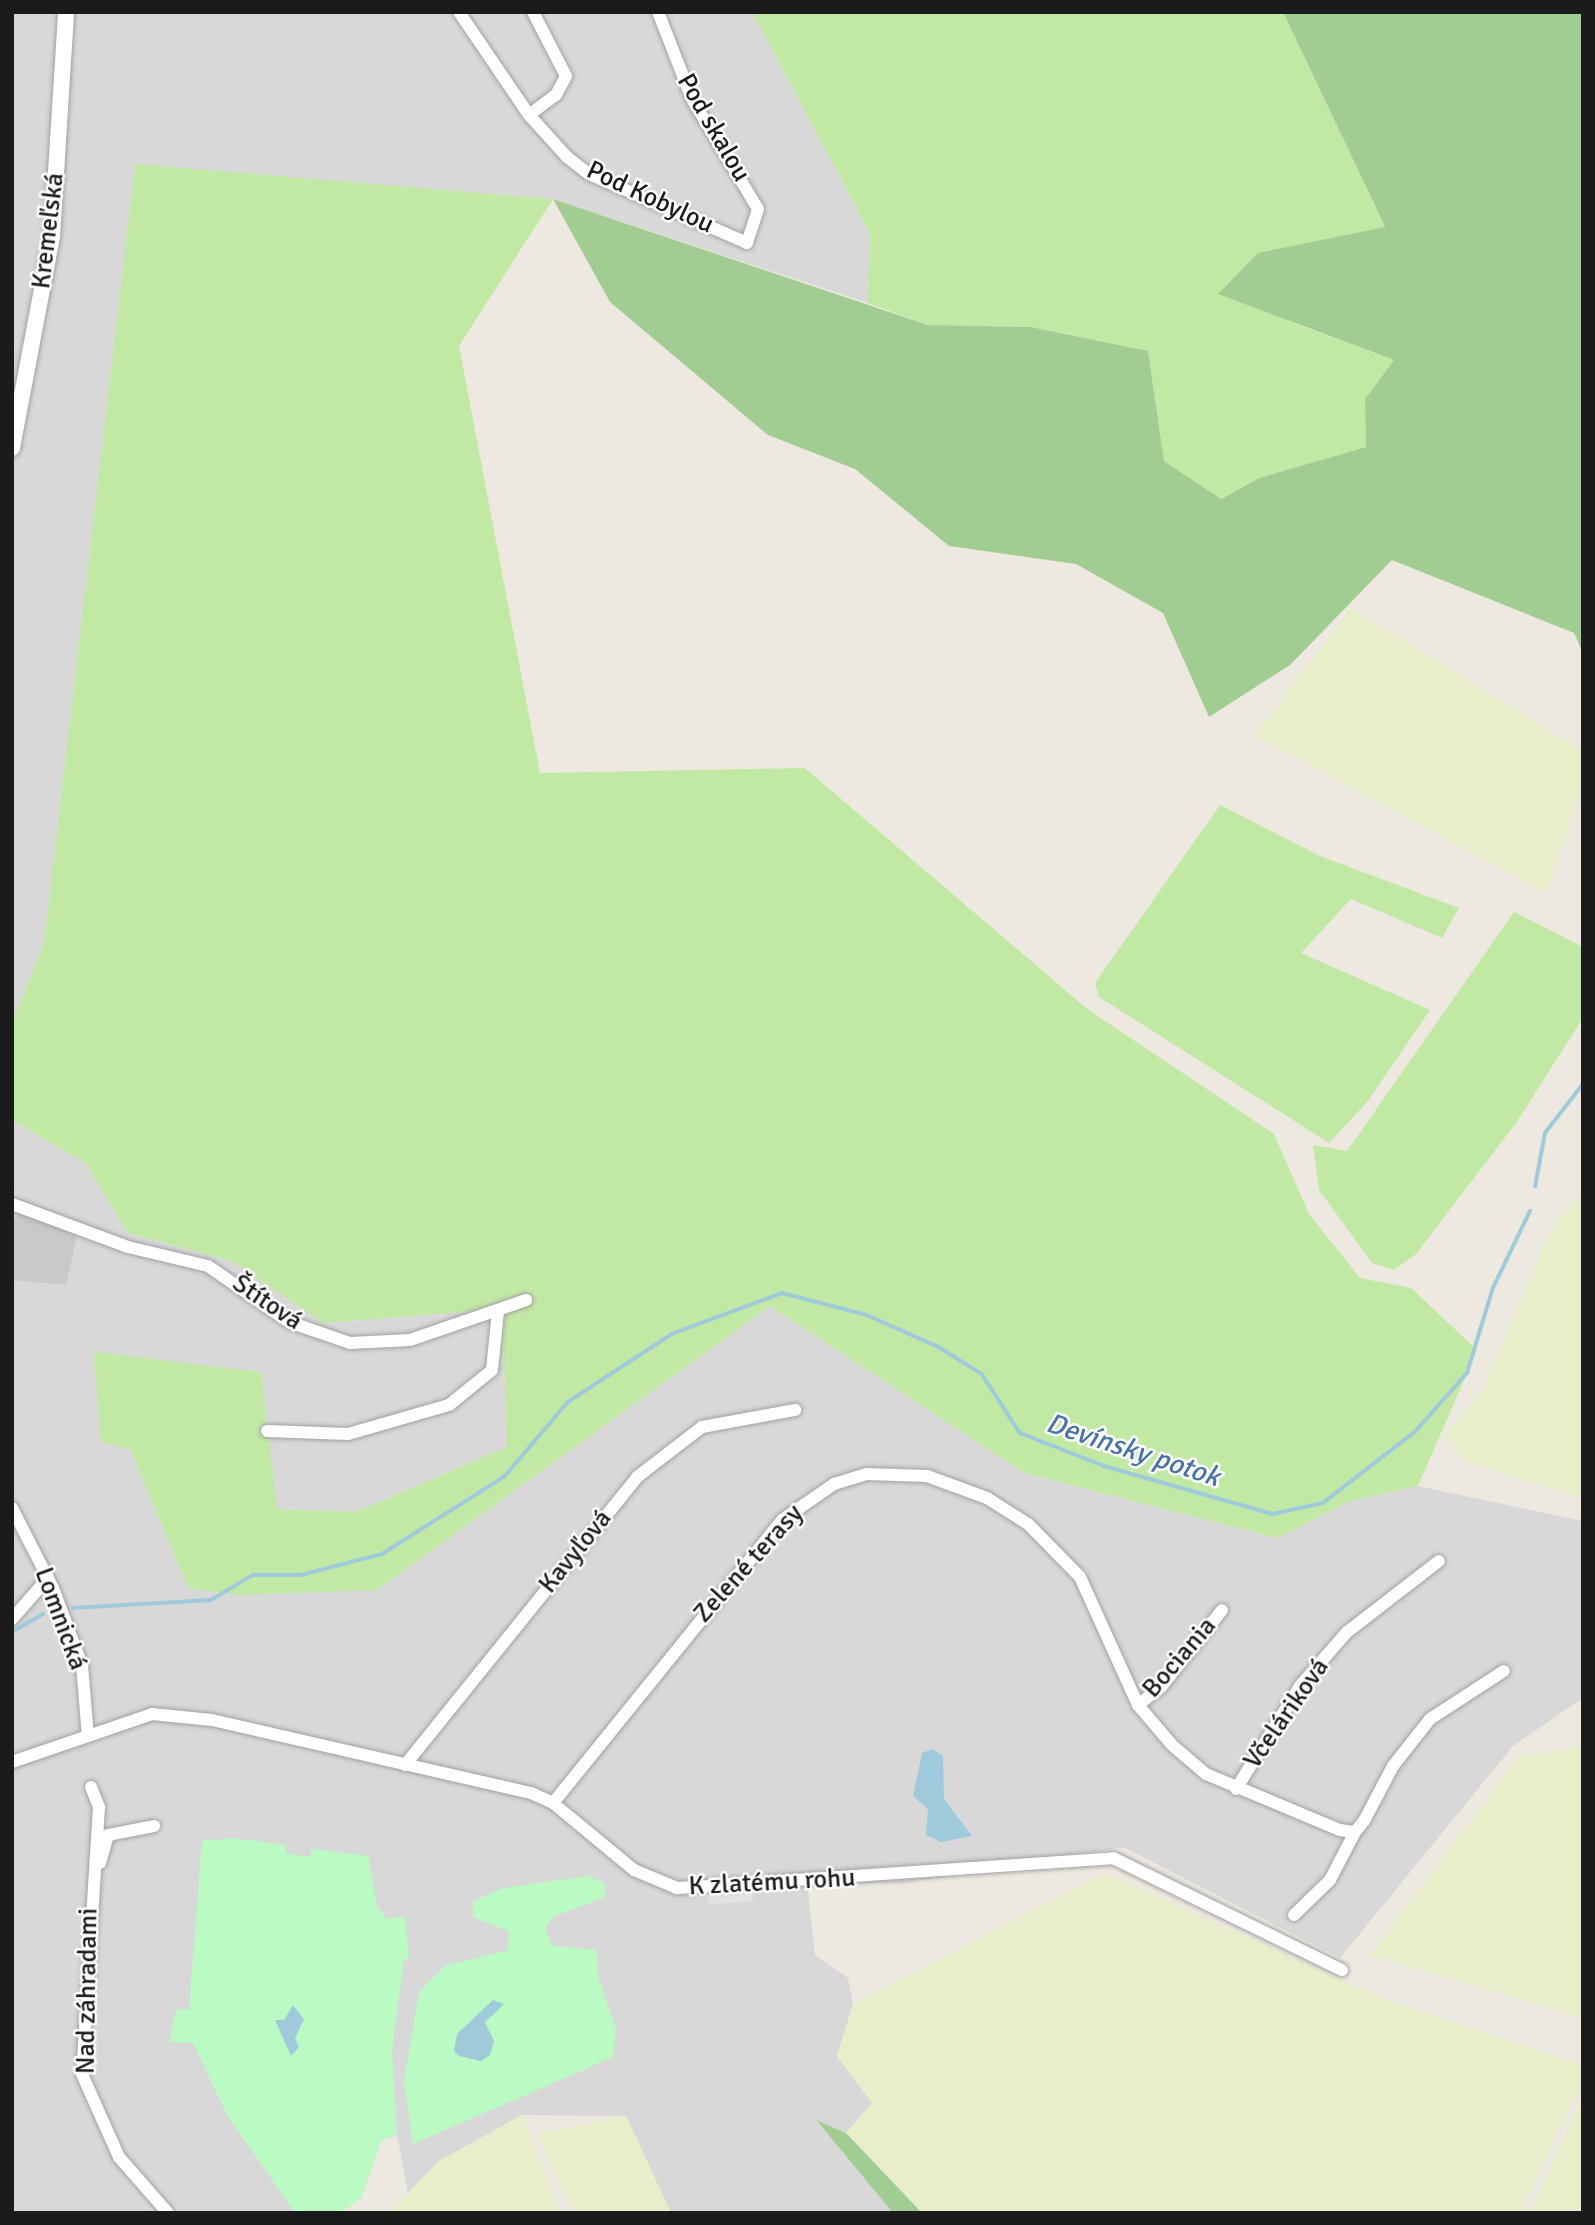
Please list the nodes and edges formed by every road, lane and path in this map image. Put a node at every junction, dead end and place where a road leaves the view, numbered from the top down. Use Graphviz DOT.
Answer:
graph roads {
  1 [pos="66,12"];
  2 [pos="459,12"];
  3 [pos="533,12"];
  4 [pos="658,12"];
  5 [pos="529,115"];
  6 [pos="747,243"];
  7 [pos="12,448"];
  8 [pos="12,1203"];
  9 [pos="526,1300"];
  10 [pos="498,1311"];
  11 [pos="795,1410"];
  12 [pos="267,1432"];
  13 [pos="12,1508"];
  14 [pos="1439,1561"];
  15 [pos="48,1578"];
  16 [pos="1222,1610"];
  17 [pos="12,1619"];
  18 [pos="1504,1671"];
  19 [pos="1138,1705"];
  20 [pos="88,1736"];
  21 [pos="12,1762"];
  22 [pos="405,1765"];
  23 [pos="91,1787"];
  24 [pos="1236,1789"];
  25 [pos="553,1803"];
  26 [pos="154,1826"];
  27 [pos="1355,1832"];
  28 [pos="89,1888"];
  29 [pos="1294,1915"];
  30 [pos="1342,1970"];
  31 [pos="168,2213"];
  1 -- 7 [label="street, Kremeľská"];
  2 -- 5 [label="street, Pod Kobylou"];
  3 -- 5 [label="street"];
  4 -- 6 [label="street, Pod skalou"];
  5 -- 6 [label="street, Pod Kobylou"];
  8 -- 10 [label="street, Štítová"];
  9 -- 10 [label="street, Štítová"];
  10 -- 12 [label="street"];
  11 -- 22 [label="street, Kavyľová"];
  13 -- 15 [label="street, Lomnická"];
  14 -- 24 [label="street, Včeláriková"];
  15 -- 17 [label="street"];
  15 -- 20 [label="street, Lomnická"];
  16 -- 19 [label="street, Bociania"];
  18 -- 27 [label="street"];
  19 -- 24 [label="street, Zelené terasy"];
  19 -- 25 [label="street, Zelené terasy"];
  20 -- 21 [label="street, K zlatému rohu"];
  20 -- 22 [label="street, K zlatému rohu"];
  22 -- 25 [label="street, K zlatému rohu"];
  23 -- 28 [label="street, Nad záhradami"];
  24 -- 27 [label="street, Zelené terasy"];
  25 -- 30 [label="street, K zlatému rohu"];
  26 -- 28 [label="street"];
  27 -- 29 [label="street"];
  28 -- 31 [label="street, Nad záhradami"];
}
